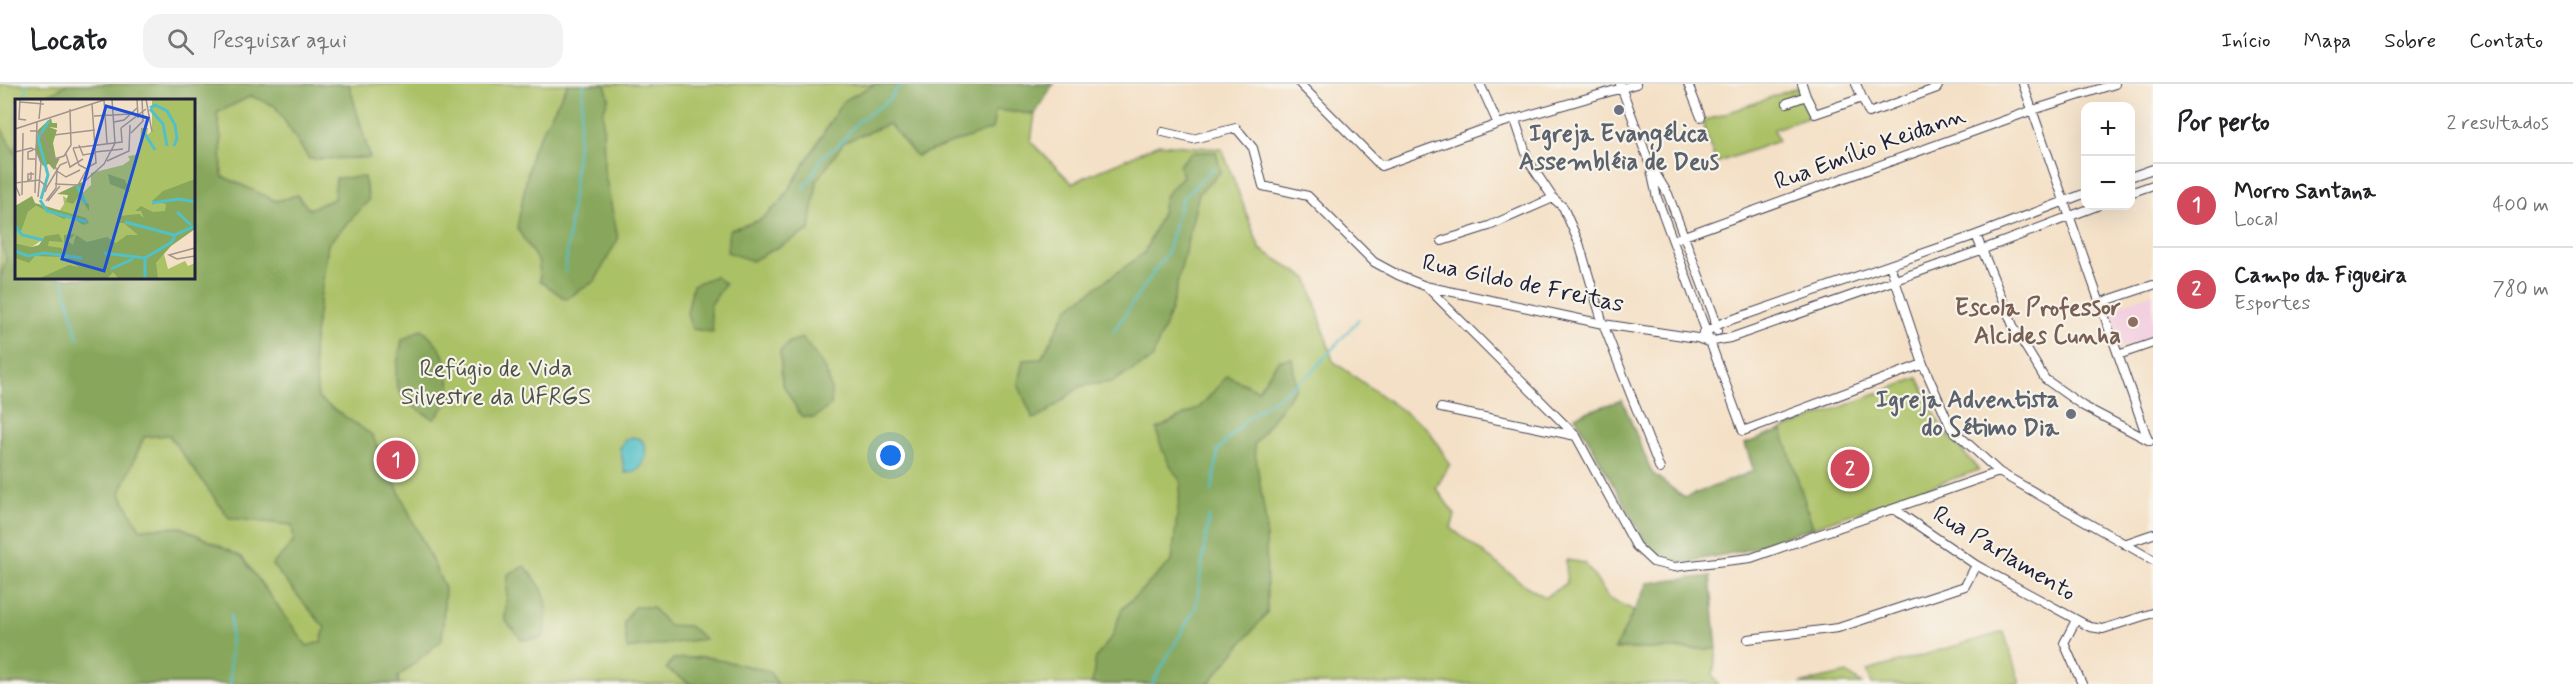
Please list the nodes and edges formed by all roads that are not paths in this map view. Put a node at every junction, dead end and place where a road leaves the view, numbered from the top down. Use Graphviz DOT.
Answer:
graph roads {
  1 [pos="1300,84"];
  2 [pos="1480,84"];
  3 [pos="1636,84"];
  4 [pos="1688,84"];
  5 [pos="1802,84"];
  6 [pos="1856,84"];
  7 [pos="1939,84"];
  8 [pos="2023,84"];
  9 [pos="2111,85"];
  10 [pos="1621,86"];
  11 [pos="1806,96"];
  12 [pos="1862,98"];
  13 [pos="1787,103"];
  14 [pos="2033,110"];
  15 [pos="1701,117"];
  16 [pos="1515,120"];
  17 [pos="1498,124"];
  18 [pos="1163,132"];
  19 [pos="1650,165"];
  20 [pos="2153,169"];
  21 [pos="2135,175"];
  22 [pos="2153,184"];
  23 [pos="2135,191"];
  24 [pos="2081,194"];
  25 [pos="1553,198"];
  26 [pos="2064,200"];
  27 [pos="2086,210"];
  28 [pos="2070,216"];
  29 [pos="1976,235"];
  30 [pos="1684,236"];
  31 [pos="1673,240"];
  32 [pos="1442,241"];
  33 [pos="1981,250"];
  34 [pos="1890,265"];
  35 [pos="1895,279"];
  36 [pos="2153,285"];
  37 [pos="1425,286"];
  38 [pos="1798,297"];
  39 [pos="2100,303"];
  40 [pos="1805,312"];
  41 [pos="1603,324"];
  42 [pos="1716,326"];
  43 [pos="1705,331"];
  44 [pos="1697,338"];
  45 [pos="1713,341"];
  46 [pos="2153,343"];
  47 [pos="2118,355"];
  48 [pos="1923,363"];
  49 [pos="1441,408"];
  50 [pos="1576,436"];
  51 [pos="2151,441"];
  52 [pos="1660,469"];
  53 [pos="1999,472"];
  54 [pos="1894,509"];
  55 [pos="2153,534"];
  56 [pos="2124,544"];
  57 [pos="2153,560"];
  58 [pos="1976,565"];
  59 [pos="2153,613"];
  60 [pos="2076,620"];
  61 [pos="1748,639"];
  62 [pos="2082,684"];
  1 -- 17 [label="street"];
  2 -- 17 [label="street"];
  3 -- 10 [label="street"];
  4 -- 15 [label="street"];
  5 -- 11 [label="street"];
  6 -- 12 [label="street"];
  7 -- 12 [label="street"];
  8 -- 14 [label="street"];
  9 -- 14 [label="street, Rua Emílio Keidann"];
  10 -- 16 [label="street"];
  10 -- 19 [label="street"];
  11 -- 12 [label="street"];
  11 -- 13 [label="street"];
  14 -- 26 [label="street"];
  14 -- 30 [label="street, Rua Emílio Keidann"];
  16 -- 17 [label="street"];
  16 -- 25 [label="street"];
  18 -- 37 [label="street, Rua Gildo de Freitas"];
  19 -- 30 [label="street"];
  19 -- 31 [label="street"];
  20 -- 21 [label="street"];
  22 -- 23 [label="street"];
  24 -- 26 [label="street"];
  25 -- 32 [label="street"];
  25 -- 41 [label="street"];
  26 -- 28 [label="street"];
  26 -- 29 [label="street"];
  27 -- 28 [label="street"];
  28 -- 33 [label="street"];
  28 -- 39 [label="street"];
  29 -- 33 [label="street"];
  29 -- 34 [label="street"];
  30 -- 31 [label="street, Rua Emílio Keidann"];
  30 -- 42 [label="street"];
  31 -- 43 [label="street"];
  33 -- 35 [label="street"];
  33 -- 51 [label="street"];
  34 -- 35 [label="street"];
  34 -- 38 [label="street"];
  35 -- 40 [label="street"];
  35 -- 48 [label="street"];
  36 -- 39 [label="street"];
  37 -- 41 [label="street, Rua Gildo de Freitas"];
  37 -- 50 [label="street"];
  38 -- 40 [label="street"];
  38 -- 42 [label="street"];
  39 -- 47 [label="street"];
  40 -- 45 [label="street"];
  41 -- 44 [label="street, Rua Gildo de Freitas"];
  41 -- 52 [label="street"];
  42 -- 43 [label="street"];
  42 -- 45 [label="street"];
  43 -- 44 [label="street"];
  43 -- 45 [label="street"];
  44 -- 45 [label="street, Rua Gildo de Freitas"];
  45 -- 48 [label="street"];
  46 -- 47 [label="street"];
  47 -- 51 [label="street"];
  48 -- 53 [label="street"];
  49 -- 50 [label="street"];
  50 -- 54 [label="street"];
  53 -- 54 [label="street"];
  53 -- 56 [label="street"];
  54 -- 58 [label="street, Rua Parlamento"];
  55 -- 56 [label="street"];
  56 -- 57 [label="street"];
  58 -- 60 [label="street, Rua Parlamento"];
  58 -- 61 [label="street"];
  59 -- 60 [label="street, Rua Parlamento"];
  60 -- 62 [label="street"];
}
